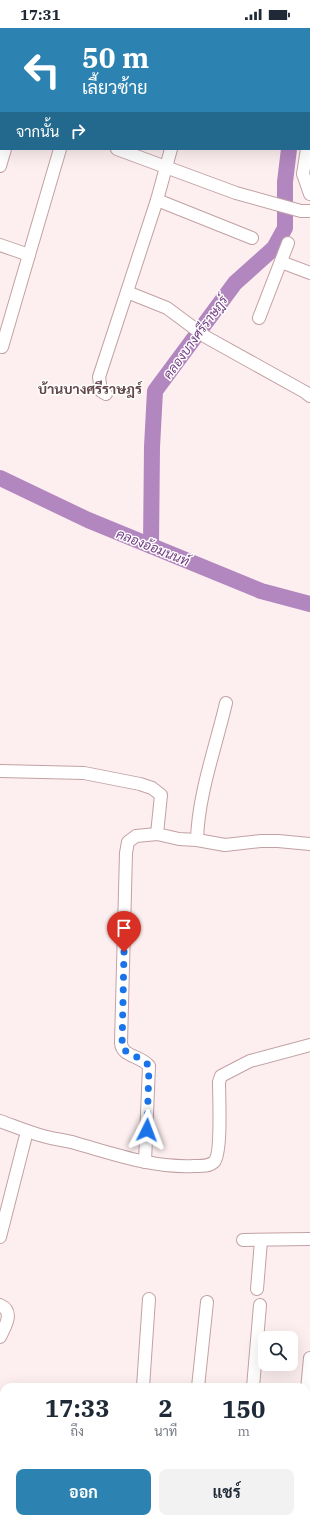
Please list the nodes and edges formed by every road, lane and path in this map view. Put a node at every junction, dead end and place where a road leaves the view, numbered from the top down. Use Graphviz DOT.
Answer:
graph roads {
  1 [pos="5,150"];
  2 [pos="60,150"];
  3 [pos="120,150"];
  4 [pos="171,150"];
  5 [pos="307,150"];
  6 [pos="0,166"];
  7 [pos="166,168"];
  8 [pos="310,194"];
  9 [pos="157,200"];
  10 [pos="306,211"];
  11 [pos="252,238"];
  12 [pos="288,243"];
  13 [pos="0,245"];
  14 [pos="29,255"];
  15 [pos="281,262"];
  16 [pos="310,273"];
  17 [pos="127,292"];
  18 [pos="259,318"];
  19 [pos="2,347"];
  20 [pos="106,394"];
  21 [pos="310,396"];
  22 [pos="226,703"];
  23 [pos="0,771"];
  24 [pos="157,834"];
  25 [pos="197,840"];
  26 [pos="310,844"];
  27 [pos="310,1045"];
  28 [pos="0,1121"];
  29 [pos="25,1139"];
  30 [pos="145,1162"];
  31 [pos="0,1237"];
  32 [pos="310,1239"];
  33 [pos="243,1240"];
  34 [pos="261,1241"];
  35 [pos="257,1289"];
  36 [pos="149,1299"];
  37 [pos="207,1302"];
  38 [pos="0,1305"];
  39 [pos="260,1305"];
  40 [pos="0,1337"];
  41 [pos="310,1358"];
  42 [pos="143,1383"];
  43 [pos="198,1383"];
  44 [pos="253,1383"];
  45 [pos="308,1383"];
  1 -- 6 [label="street"];
  2 -- 14 [label="street"];
  3 -- 7 [label="street"];
  4 -- 7 [label="street"];
  5 -- 8 [label="street"];
  7 -- 9 [label="street"];
  7 -- 10 [label="street"];
  9 -- 11 [label="street"];
  9 -- 17 [label="street"];
  12 -- 15 [label="street"];
  13 -- 14 [label="street"];
  14 -- 19 [label="street"];
  15 -- 16 [label="street"];
  15 -- 18 [label="street"];
  17 -- 20 [label="street"];
  17 -- 21 [label="street"];
  22 -- 25 [label="street"];
  23 -- 24 [label="street"];
  24 -- 25 [label="street"];
  24 -- 30 [label="street"];
  25 -- 26 [label="street"];
  27 -- 30 [label="street"];
  28 -- 30 [label="street"];
  29 -- 31 [label="street"];
  32 -- 34 [label="street"];
  33 -- 34 [label="street"];
  34 -- 35 [label="street"];
  36 -- 42 [label="street"];
  37 -- 43 [label="street"];
  38 -- 40 [label="street"];
  39 -- 44 [label="street"];
  41 -- 45 [label="street"];
}
